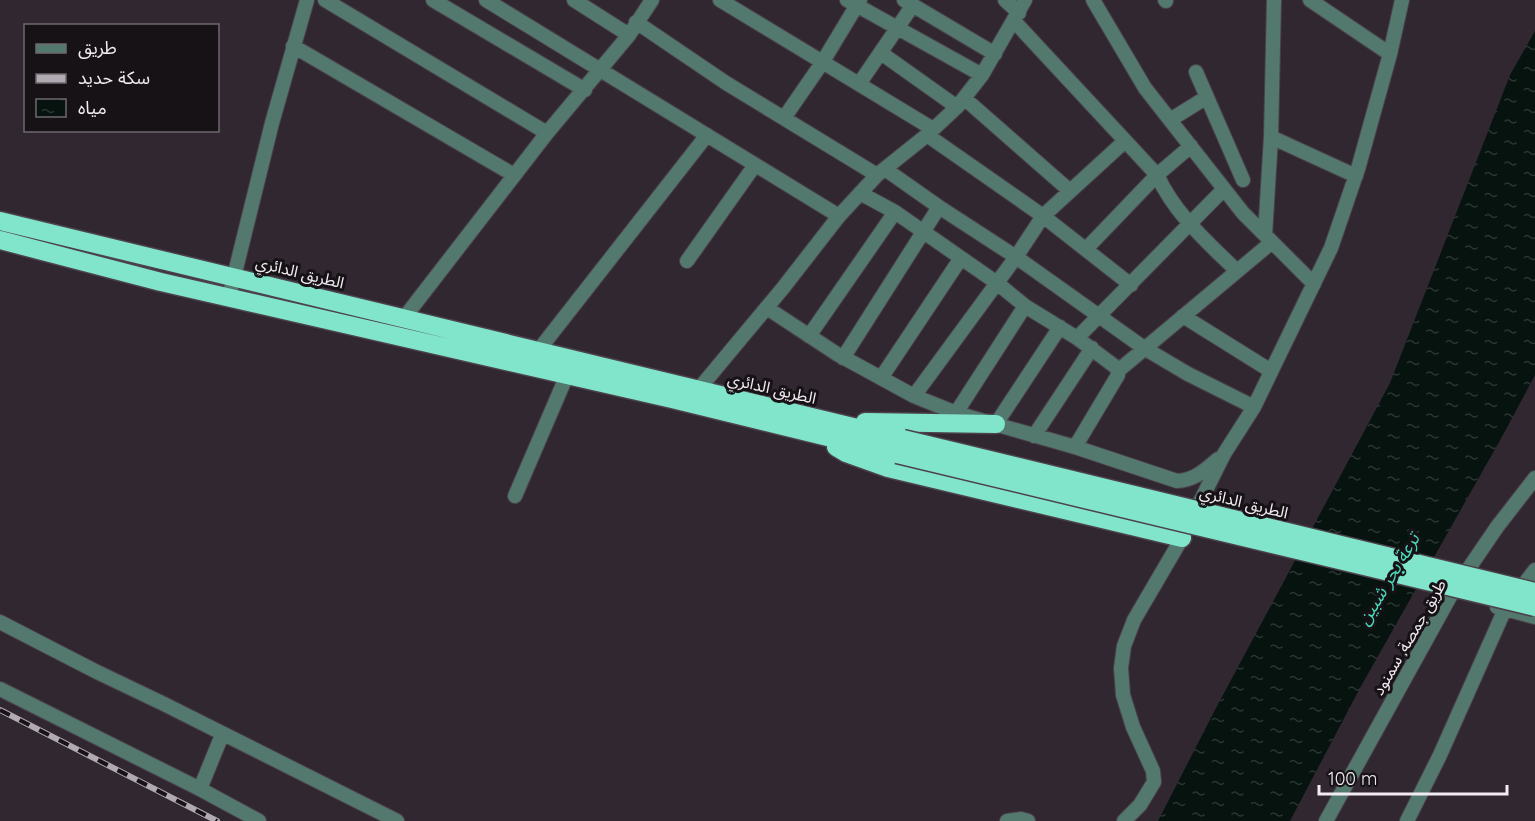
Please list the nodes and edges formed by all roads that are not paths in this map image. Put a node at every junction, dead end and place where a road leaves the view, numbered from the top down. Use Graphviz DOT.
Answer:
graph roads {
  1 [pos="307,0"];
  2 [pos="325,0"];
  3 [pos="433,0"];
  4 [pos="486,0"];
  5 [pos="574,0"];
  6 [pos="652,0"];
  7 [pos="720,0"];
  8 [pos="1005,0"];
  9 [pos="1093,0"];
  10 [pos="1274,0"];
  11 [pos="1402,0"];
  12 [pos="1312,1"];
  13 [pos="854,2"];
  14 [pos="908,3"];
  15 [pos="1019,11"];
  16 [pos="898,28"];
  17 [pos="632,29"];
  18 [pos="293,46"];
  19 [pos="881,53"];
  20 [pos="995,54"];
  21 [pos="1390,54"];
  22 [pos="822,63"];
  23 [pos="600,71"];
  24 [pos="1196,72"];
  25 [pos="982,75"];
  26 [pos="859,84"];
  27 [pos="585,90"];
  28 [pos="1207,97"];
  29 [pos="960,102"];
  30 [pos="784,118"];
  31 [pos="1170,120"];
  32 [pos="930,132"];
  33 [pos="547,133"];
  34 [pos="707,135"];
  35 [pos="1271,138"];
  36 [pos="1125,141"];
  37 [pos="1191,147"];
  38 [pos="755,165"];
  39 [pos="881,172"];
  40 [pos="514,175"];
  41 [pos="1157,175"];
  42 [pos="1356,176"];
  43 [pos="1243,180"];
  44 [pos="1224,189"];
  45 [pos="1070,191"];
  46 [pos="860,193"];
  47 [pos="939,207"];
  48 [pos="895,212"];
  49 [pos="839,216"];
  50 [pos="1043,216"];
  51 [pos="0,221"];
  52 [pos="1189,225"];
  53 [pos="923,232"];
  54 [pos="1268,238"];
  55 [pos="0,240"];
  56 [pos="1086,249"];
  57 [pos="1016,257"];
  58 [pos="961,258"];
  59 [pos="687,261"];
  60 [pos="1237,271"];
  61 [pos="234,276"];
  62 [pos="997,284"];
  63 [pos="1314,284"];
  64 [pos="1131,285"];
  65 [pos="229,297"];
  66 [pos="1025,306"];
  67 [pos="767,308"];
  68 [pos="1099,316"];
  69 [pos="1183,316"];
  70 [pos="404,318"];
  71 [pos="1060,327"];
  72 [pos="809,336"];
  73 [pos="1077,338"];
  74 [pos="1092,348"];
  75 [pos="1144,348"];
  76 [pos="538,351"];
  77 [pos="843,358"];
  78 [pos="1119,370"];
  79 [pos="1271,371"];
  80 [pos="567,375"];
  81 [pos="881,378"];
  82 [pos="698,390"];
  83 [pos="914,396"];
  84 [pos="1254,407"];
  85 [pos="956,413"];
  86 [pos="996,424"];
  87 [pos="827,429"];
  88 [pos="1034,436"];
  89 [pos="900,447"];
  90 [pos="1075,447"];
  91 [pos="1224,454"];
  92 [pos="1535,478"];
  93 [pos="516,496"];
  94 [pos="1182,538"];
  95 [pos="1535,570"];
  96 [pos="1535,592"];
  97 [pos="1452,594"];
  98 [pos="1535,607"];
  99 [pos="1505,609"];
  100 [pos="1535,617"];
  101 [pos="0,622"];
  102 [pos="0,689"];
  103 [pos="222,735"];
  104 [pos="200,789"];
  105 [pos="259,821"];
  106 [pos="397,821"];
  107 [pos="1007,821"];
  108 [pos="1028,821"];
  109 [pos="1124,821"];
  110 [pos="1326,821"];
  111 [pos="1407,821"];
  1 -- 18 [label="street"];
  2 -- 33 [label="street"];
  3 -- 27 [label="street"];
  4 -- 23 [label="street"];
  5 -- 17 [label="street"];
  6 -- 17 [label="street"];
  7 -- 22 [label="street"];
  8 -- 15 [label="street"];
  9 -- 31 [label="street"];
  10 -- 35 [label="street"];
  11 -- 21 [label="street"];
  12 -- 21 [label="street"];
  13 -- 16 [label="street"];
  13 -- 22 [label="street"];
  14 -- 16 [label="street"];
  14 -- 20 [label="street"];
  15 -- 20 [label="street"];
  15 -- 36 [label="street"];
  16 -- 19 [label="street"];
  16 -- 25 [label="street"];
  17 -- 23 [label="street"];
  17 -- 30 [label="street"];
  18 -- 40 [label="street"];
  18 -- 61 [label="street"];
  19 -- 26 [label="street"];
  19 -- 29 [label="street"];
  20 -- 25 [label="street"];
  21 -- 42 [label="street"];
  22 -- 26 [label="street"];
  22 -- 30 [label="street"];
  23 -- 27 [label="street"];
  23 -- 34 [label="street"];
  24 -- 28 [label="street"];
  25 -- 29 [label="street"];
  26 -- 32 [label="street"];
  27 -- 33 [label="street"];
  28 -- 31 [label="street"];
  28 -- 43 [label="street"];
  29 -- 32 [label="street"];
  29 -- 45 [label="street"];
  30 -- 39 [label="street"];
  31 -- 37 [label="street"];
  32 -- 39 [label="street"];
  32 -- 50 [label="street"];
  33 -- 40 [label="street"];
  34 -- 38 [label="street"];
  34 -- 76 [label="street"];
  35 -- 42 [label="street"];
  35 -- 54 [label="street"];
  36 -- 41 [label="street"];
  36 -- 45 [label="street"];
  37 -- 41 [label="street"];
  37 -- 44 [label="street"];
  38 -- 49 [label="street"];
  38 -- 59 [label="street"];
  39 -- 46 [label="street"];
  39 -- 47 [label="street"];
  40 -- 70 [label="street"];
  41 -- 52 [label="street"];
  41 -- 56 [label="street"];
  42 -- 63 [label="street"];
  44 -- 52 [label="street"];
  44 -- 54 [label="street"];
  45 -- 50 [label="street"];
  46 -- 48 [label="street"];
  46 -- 49 [label="street"];
  47 -- 53 [label="street"];
  47 -- 57 [label="street"];
  48 -- 53 [label="street"];
  48 -- 72 [label="street"];
  49 -- 67 [label="street"];
  50 -- 56 [label="street"];
  50 -- 57 [label="street"];
  51 -- 61 [label="highway, الطريق الدائري"];
  52 -- 60 [label="street"];
  52 -- 64 [label="street"];
  53 -- 58 [label="street"];
  53 -- 77 [label="street"];
  54 -- 60 [label="street"];
  54 -- 63 [label="street"];
  55 -- 65 [label="highway, الطريق الدائري"];
  56 -- 64 [label="street"];
  57 -- 62 [label="street"];
  57 -- 68 [label="street"];
  58 -- 62 [label="street"];
  58 -- 81 [label="street"];
  60 -- 69 [label="street"];
  61 -- 65 [label="street"];
  61 -- 70 [label="highway, الطريق الدائري"];
  62 -- 66 [label="street"];
  62 -- 83 [label="street"];
  63 -- 79 [label="street"];
  64 -- 68 [label="street"];
  65 -- 80 [label="highway, الطريق الدائري"];
  66 -- 71 [label="street"];
  66 -- 85 [label="street"];
  67 -- 72 [label="street"];
  67 -- 82 [label="street"];
  68 -- 73 [label="street"];
  68 -- 75 [label="street"];
  69 -- 75 [label="street"];
  69 -- 79 [label="street"];
  70 -- 76 [label="highway, الطريق الدائري"];
  71 -- 73 [label="street"];
  71 -- 86 [label="street"];
  72 -- 77 [label="street"];
  73 -- 74 [label="street"];
  74 -- 78 [label="street"];
  74 -- 88 [label="street"];
  75 -- 78 [label="street"];
  75 -- 84 [label="street"];
  76 -- 82 [label="highway, الطريق الدائري"];
  77 -- 81 [label="street"];
  78 -- 90 [label="street"];
  79 -- 84 [label="street"];
  80 -- 87 [label="highway, الطريق الدائري"];
  80 -- 93 [label="street"];
  81 -- 83 [label="street"];
  82 -- 87 [label="highway, الطريق الدائري"];
  83 -- 85 [label="street"];
  84 -- 91 [label="street"];
  85 -- 86 [label="street"];
  86 -- 87 [label="highway"];
  86 -- 88 [label="street"];
  87 -- 89 [label="highway, الطريق الدائري"];
  87 -- 94 [label="highway"];
  88 -- 90 [label="street"];
  89 -- 96 [label="highway, الطريق الدائري, bridge"];
  89 -- 98 [label="highway, الطريق الدائري, bridge"];
  90 -- 91 [label="street"];
  91 -- 94 [label="street"];
  92 -- 97 [label="street, طريق جمصة, سمنود"];
  94 -- 109 [label="street"];
  95 -- 99 [label="street"];
  97 -- 99 [label="street"];
  97 -- 110 [label="street, طريق جمصة, سمنود"];
  99 -- 100 [label="street"];
  99 -- 111 [label="street"];
  101 -- 103 [label="street"];
  102 -- 104 [label="street"];
  103 -- 104 [label="street"];
  103 -- 106 [label="street"];
  104 -- 105 [label="street"];
  107 -- 108 [label="street"];
}
